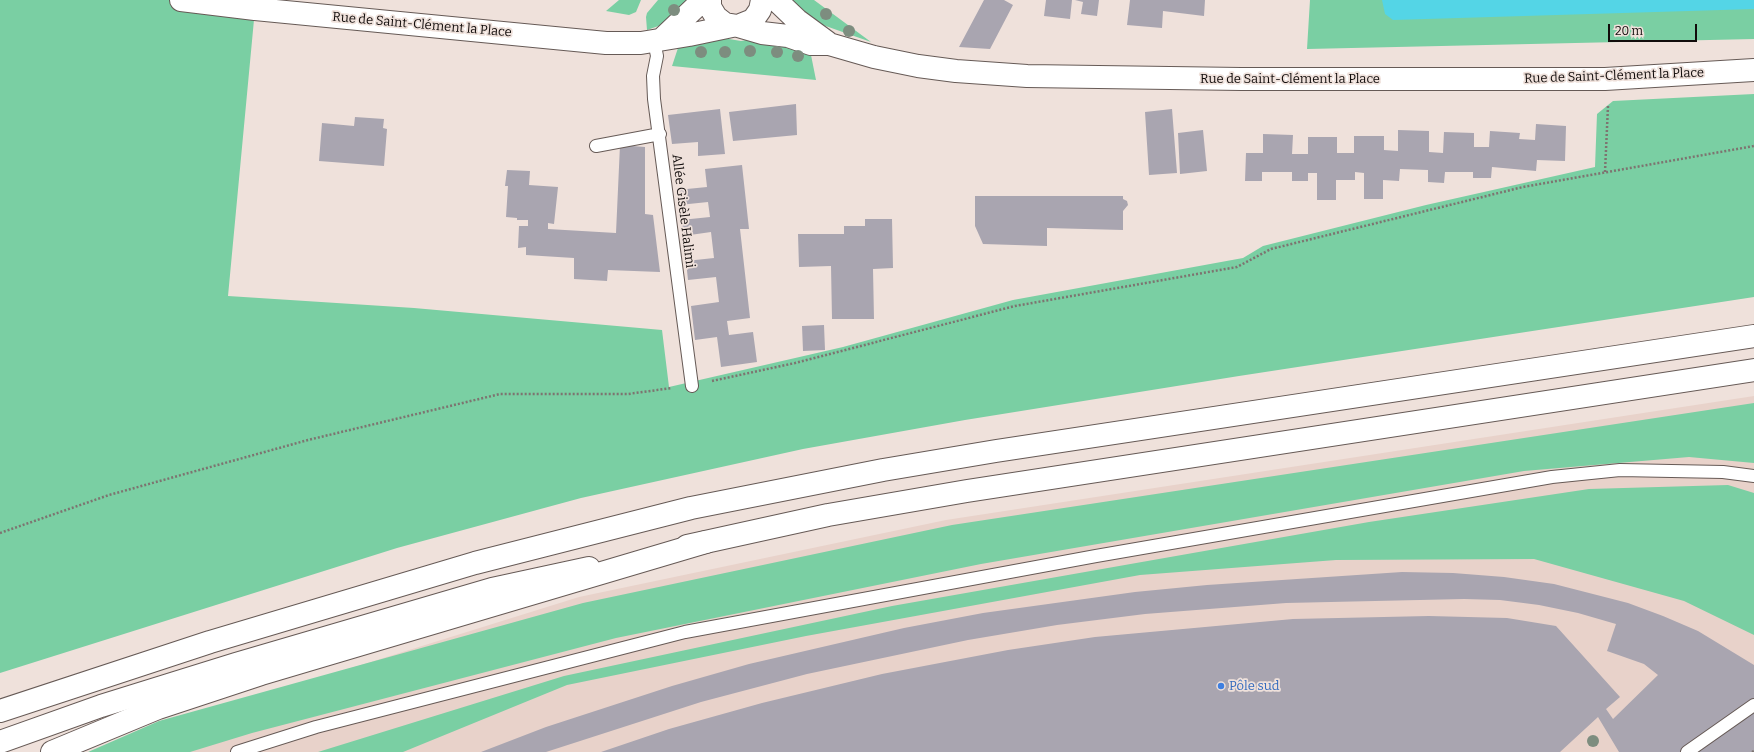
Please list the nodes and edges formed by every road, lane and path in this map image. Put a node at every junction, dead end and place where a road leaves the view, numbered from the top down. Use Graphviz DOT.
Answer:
graph roads {
  1 [pos="181,0"];
  2 [pos="703,0"];
  3 [pos="710,0"];
  4 [pos="762,0"];
  5 [pos="776,0"];
  6 [pos="735,26"];
  7 [pos="658,40"];
  8 [pos="830,44"];
  9 [pos="1754,70"];
  10 [pos="1608,104"];
  11 [pos="660,134"];
  12 [pos="596,146"];
  13 [pos="1754,146"];
  14 [pos="1605,172"];
  15 [pos="1754,336"];
  16 [pos="1754,370"];
  17 [pos="692,386"];
  18 [pos="1754,476"];
  19 [pos="0,533"];
  20 [pos="706,542"];
  21 [pos="1754,705"];
  22 [pos="0,711"];
  23 [pos="0,742"];
  24 [pos="52,752"];
  25 [pos="237,752"];
  26 [pos="1687,752"];
  1 -- 7 [label="main road, Rue de Saint-Clément la Place"];
  2 -- 7 [label="main road"];
  3 -- 6 [label="main road, Rue de Saint-Clément la Place"];
  4 -- 6 [label="main road, Rue de Saint-Clément la Place"];
  5 -- 8 [label="main road, Rue de Saint-Clément la Place"];
  6 -- 7 [label="main road, Rue de Saint-Clément la Place"];
  6 -- 8 [label="main road, Rue de Saint-Clément la Place"];
  7 -- 11 [label="lane, Allée Gisèle Halimi"];
  8 -- 9 [label="main road, Rue de Saint-Clément la Place"];
  10 -- 14 [label="path"];
  11 -- 12 [label="lane"];
  11 -- 17 [label="lane, Allée Gisèle Halimi"];
  13 -- 14 [label="path"];
  14 -- 17 [label="path"];
  15 -- 22 [label="main road"];
  16 -- 20 [label="main road"];
  17 -- 19 [label="path"];
  18 -- 25 [label="lane"];
  20 -- 23 [label="main road"];
  20 -- 24 [label="main road"];
  21 -- 26 [label="lane"];
}
